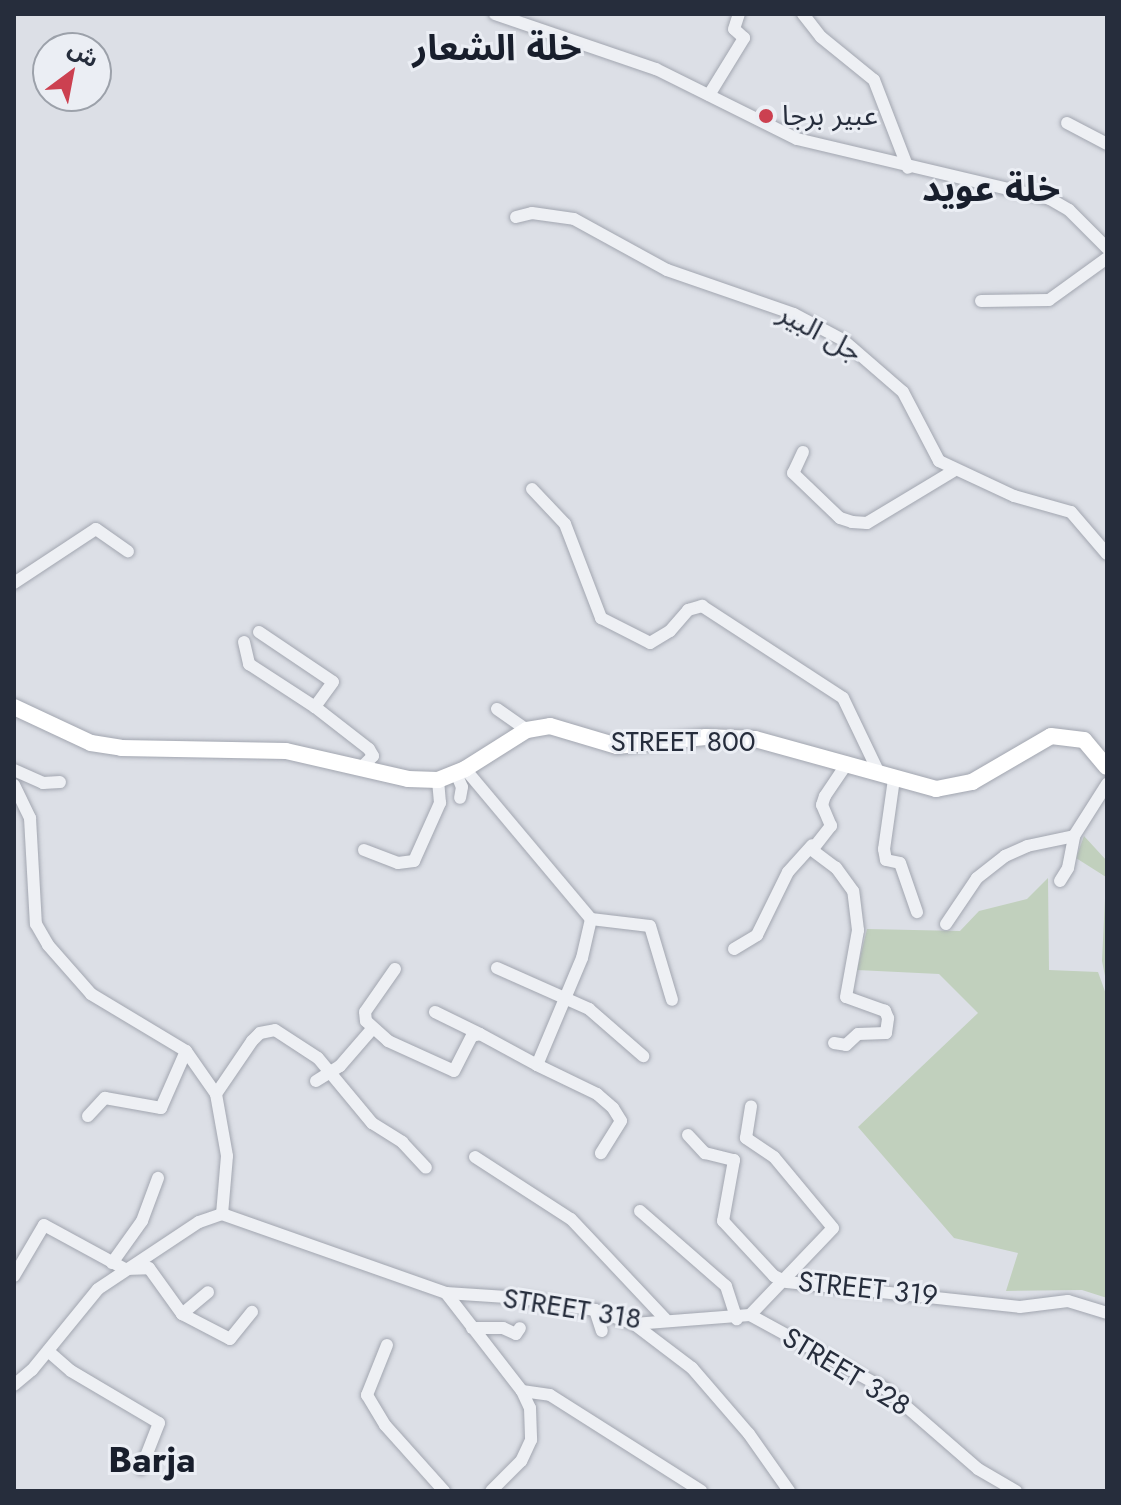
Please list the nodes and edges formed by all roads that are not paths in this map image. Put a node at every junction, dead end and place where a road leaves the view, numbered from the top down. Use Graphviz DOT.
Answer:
graph roads {
  1 [pos="495,14"];
  2 [pos="739,14"];
  3 [pos="803,14"];
  4 [pos="709,95"];
  5 [pos="1067,123"];
  6 [pos="1107,144"];
  7 [pos="908,168"];
  8 [pos="516,217"];
  9 [pos="1107,248"];
  10 [pos="1107,258"];
  11 [pos="981,301"];
  12 [pos="803,452"];
  13 [pos="955,470"];
  14 [pos="532,489"];
  15 [pos="128,551"];
  16 [pos="1107,554"];
  17 [pos="14,583"];
  18 [pos="259,632"];
  19 [pos="244,642"];
  20 [pos="14,707"];
  21 [pos="315,707"];
  22 [pos="497,709"];
  23 [pos="527,730"];
  24 [pos="847,763"];
  25 [pos="362,767"];
  26 [pos="1107,767"];
  27 [pos="14,770"];
  28 [pos="461,771"];
  29 [pos="887,776"];
  30 [pos="438,780"];
  31 [pos="60,782"];
  32 [pos="1107,784"];
  33 [pos="14,785"];
  34 [pos="460,798"];
  35 [pos="1074,836"];
  36 [pos="812,845"];
  37 [pos="364,850"];
  38 [pos="1060,881"];
  39 [pos="917,912"];
  40 [pos="591,919"];
  41 [pos="946,924"];
  42 [pos="734,949"];
  43 [pos="497,968"];
  44 [pos="395,969"];
  45 [pos="567,997"];
  46 [pos="672,1000"];
  47 [pos="435,1012"];
  48 [pos="372,1029"];
  49 [pos="480,1034"];
  50 [pos="834,1043"];
  51 [pos="186,1051"];
  52 [pos="643,1056"];
  53 [pos="537,1065"];
  54 [pos="322,1077"];
  55 [pos="216,1094"];
  56 [pos="751,1106"];
  57 [pos="88,1116"];
  58 [pos="688,1135"];
  59 [pos="601,1153"];
  60 [pos="475,1157"];
  61 [pos="426,1168"];
  62 [pos="158,1178"];
  63 [pos="640,1211"];
  64 [pos="222,1214"];
  65 [pos="112,1263"];
  66 [pos="125,1269"];
  67 [pos="14,1276"];
  68 [pos="787,1282"];
  69 [pos="208,1292"];
  70 [pos="446,1293"];
  71 [pos="595,1310"];
  72 [pos="252,1312"];
  73 [pos="1107,1313"];
  74 [pos="182,1314"];
  75 [pos="744,1317"];
  76 [pos="667,1321"];
  77 [pos="634,1324"];
  78 [pos="472,1328"];
  79 [pos="520,1328"];
  80 [pos="602,1331"];
  81 [pos="387,1345"];
  82 [pos="48,1351"];
  83 [pos="14,1385"];
  84 [pos="522,1391"];
  85 [pos="141,1469"];
  86 [pos="440,1490"];
  87 [pos="491,1491"];
  88 [pos="701,1491"];
  89 [pos="789,1491"];
  90 [pos="1016,1491"];
  1 -- 4 [label="street"];
  2 -- 4 [label="street"];
  3 -- 7 [label="street"];
  4 -- 7 [label="street"];
  5 -- 6 [label="street"];
  7 -- 9 [label="street"];
  8 -- 13 [label="street, جل البير"];
  10 -- 11 [label="street"];
  12 -- 13 [label="street"];
  13 -- 16 [label="street, جل البير"];
  14 -- 29 [label="street"];
  15 -- 17 [label="street"];
  18 -- 21 [label="street"];
  19 -- 21 [label="street"];
  20 -- 25 [label="main road"];
  21 -- 25 [label="street"];
  22 -- 23 [label="street"];
  23 -- 24 [label="main road, STREET 800"];
  23 -- 28 [label="main road"];
  24 -- 29 [label="main road, STREET 800"];
  24 -- 36 [label="street"];
  25 -- 30 [label="main road"];
  26 -- 29 [label="main road, STREET 800"];
  27 -- 31 [label="street"];
  28 -- 30 [label="main road"];
  28 -- 34 [label="street"];
  28 -- 40 [label="street"];
  29 -- 39 [label="street"];
  30 -- 37 [label="street"];
  32 -- 35 [label="street"];
  33 -- 51 [label="street"];
  35 -- 38 [label="street"];
  35 -- 41 [label="street"];
  36 -- 42 [label="street"];
  36 -- 50 [label="street"];
  40 -- 45 [label="street"];
  40 -- 46 [label="street"];
  43 -- 45 [label="street"];
  44 -- 48 [label="street"];
  45 -- 52 [label="street"];
  45 -- 53 [label="street"];
  47 -- 49 [label="street"];
  48 -- 49 [label="street"];
  48 -- 54 [label="street"];
  49 -- 53 [label="street"];
  51 -- 55 [label="street"];
  51 -- 57 [label="street"];
  53 -- 59 [label="street"];
  54 -- 55 [label="street"];
  54 -- 61 [label="street"];
  55 -- 64 [label="street"];
  56 -- 68 [label="street"];
  58 -- 68 [label="street, STREET 319"];
  60 -- 76 [label="street"];
  62 -- 65 [label="street"];
  63 -- 75 [label="street"];
  64 -- 66 [label="street"];
  64 -- 70 [label="street, STREET 318"];
  65 -- 66 [label="street"];
  65 -- 67 [label="street"];
  66 -- 74 [label="street"];
  66 -- 82 [label="street"];
  68 -- 73 [label="street, STREET 319"];
  68 -- 75 [label="street"];
  69 -- 74 [label="street"];
  70 -- 71 [label="street, STREET 318"];
  70 -- 78 [label="street"];
  71 -- 77 [label="street, STREET 318"];
  71 -- 80 [label="street"];
  72 -- 74 [label="street"];
  75 -- 76 [label="street, STREET 318"];
  75 -- 90 [label="street, STREET 328"];
  76 -- 77 [label="street, STREET 318"];
  77 -- 89 [label="street"];
  78 -- 79 [label="street"];
  78 -- 84 [label="street"];
  81 -- 86 [label="street"];
  82 -- 83 [label="street"];
  82 -- 85 [label="street"];
  84 -- 87 [label="street"];
  84 -- 88 [label="street"];
}
